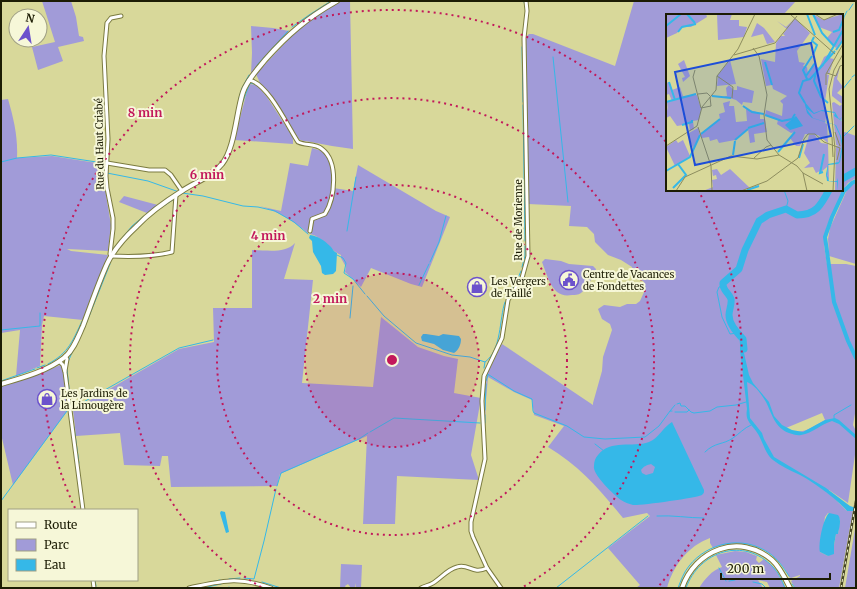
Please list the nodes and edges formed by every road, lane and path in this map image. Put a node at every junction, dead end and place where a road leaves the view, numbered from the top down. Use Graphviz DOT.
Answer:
graph roads {
  1 [pos="337,1"];
  2 [pos="526,1"];
  3 [pos="121,16"];
  4 [pos="249,80"];
  5 [pos="107,163"];
  6 [pos="180,192"];
  7 [pos="310,231"];
  8 [pos="112,256"];
  9 [pos="65,356"];
  10 [pos="59,361"];
  11 [pos="64,372"];
  12 [pos="1,384"];
  13 [pos="83,509"];
  14 [pos="487,568"];
  15 [pos="190,588"];
  16 [pos="271,588"];
  17 [pos="421,588"];
  18 [pos="501,588"];
  19 [pos="682,588"];
  20 [pos="790,588"];
  1 -- 4 [label="street"];
  2 -- 14 [label="street, Rue de Morienne"];
  3 -- 5 [label="street, Rue du Haut Criabé"];
  4 -- 6 [label="street"];
  4 -- 7 [label="street"];
  5 -- 6 [label="street"];
  5 -- 8 [label="street, Rue du Haut Criabé"];
  6 -- 8 [label="street"];
  6 -- 8 [label="street"];
  8 -- 9 [label="street"];
  9 -- 10 [label="street"];
  9 -- 11 [label="street"];
  10 -- 11 [label="street"];
  10 -- 12 [label="street"];
  11 -- 13 [label="street"];
  14 -- 17 [label="street"];
  14 -- 18 [label="street, Rue de Morienne"];
  15 -- 16 [label="street"];
  19 -- 20 [label="street"];
}
